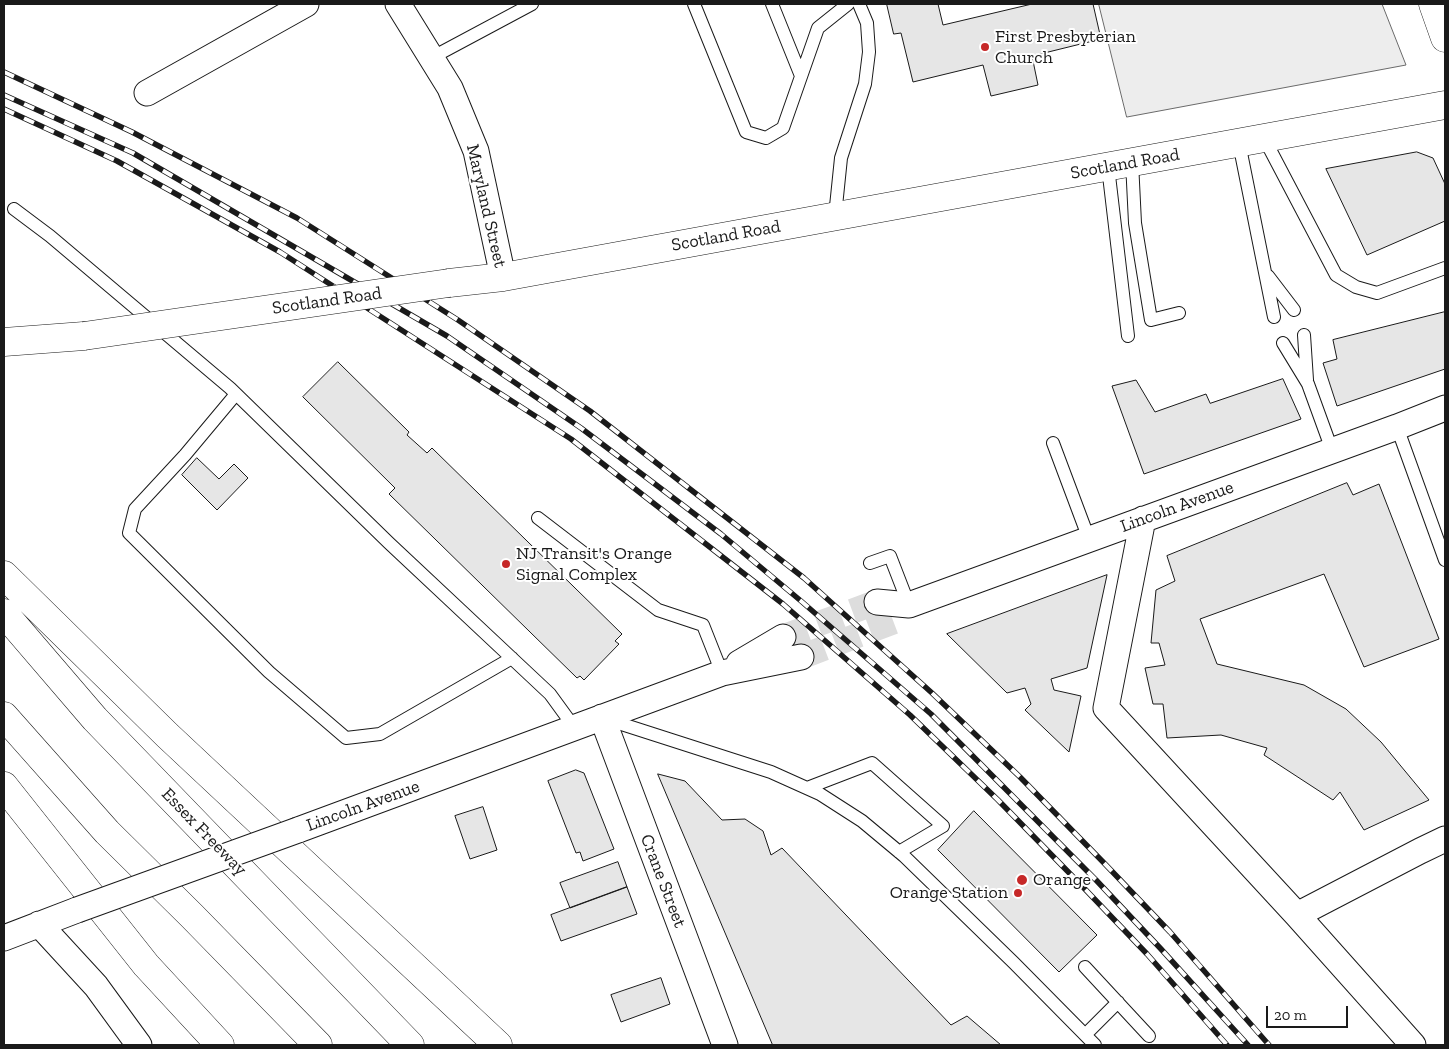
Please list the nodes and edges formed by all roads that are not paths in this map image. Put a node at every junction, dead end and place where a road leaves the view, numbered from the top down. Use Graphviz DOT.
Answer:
graph roads {
  1 [pos="306,4"];
  2 [pos="398,4"];
  3 [pos="532,4"];
  4 [pos="694,4"];
  5 [pos="772,4"];
  6 [pos="848,4"];
  7 [pos="859,4"];
  8 [pos="1433,4"];
  9 [pos="1445,38"];
  10 [pos="431,58"];
  11 [pos="801,76"];
  12 [pos="147,93"];
  13 [pos="1445,105"];
  14 [pos="1252,141"];
  15 [pos="1120,164"];
  16 [pos="14,209"];
  17 [pos="835,216"];
  18 [pos="1445,268"];
  19 [pos="1266,274"];
  20 [pos="503,277"];
  21 [pos="1294,310"];
  22 [pos="1179,312"];
  23 [pos="1274,317"];
  24 [pos="1304,335"];
  25 [pos="1128,336"];
  26 [pos="4,342"];
  27 [pos="1283,343"];
  28 [pos="1308,384"];
  29 [pos="236,394"];
  30 [pos="1445,408"];
  31 [pos="1397,427"];
  32 [pos="1053,443"];
  33 [pos="1332,450"];
  34 [pos="538,518"];
  35 [pos="1143,519"];
  36 [pos="1089,539"];
  37 [pos="1445,560"];
  38 [pos="870,563"];
  39 [pos="4,575"];
  40 [pos="877,602"];
  41 [pos="4,613"];
  42 [pos="903,613"];
  43 [pos="784,637"];
  44 [pos="801,657"];
  45 [pos="512,658"];
  46 [pos="722,673"];
  47 [pos="4,716"];
  48 [pos="602,718"];
  49 [pos="574,728"];
  50 [pos="4,786"];
  51 [pos="807,788"];
  52 [pos="1445,840"];
  53 [pos="899,852"];
  54 [pos="1297,916"];
  55 [pos="39,924"];
  56 [pos="4,938"];
  57 [pos="1085,967"];
  58 [pos="1118,1002"];
  59 [pos="1084,1035"];
  60 [pos="1149,1036"];
  61 [pos="138,1045"];
  62 [pos="220,1045"];
  63 [pos="318,1045"];
  64 [pos="410,1045"];
  65 [pos="498,1045"];
  66 [pos="725,1045"];
  67 [pos="1095,1045"];
  68 [pos="1413,1045"];
  1 -- 12 [label="street"];
  2 -- 10 [label="street, Maryland Street"];
  3 -- 10 [label="lane"];
  4 -- 11 [label="lane"];
  5 -- 11 [label="lane"];
  6 -- 11 [label="lane"];
  7 -- 17 [label="lane"];
  8 -- 9 [label="main road"];
  10 -- 20 [label="street, Maryland Street"];
  13 -- 14 [label="main road, Scotland Road"];
  14 -- 15 [label="main road, Scotland Road"];
  14 -- 18 [label="lane"];
  14 -- 19 [label="lane"];
  15 -- 17 [label="main road, Scotland Road"];
  15 -- 22 [label="lane"];
  15 -- 25 [label="lane"];
  16 -- 29 [label="lane"];
  17 -- 20 [label="main road, Scotland Road"];
  19 -- 21 [label="lane"];
  19 -- 23 [label="lane"];
  20 -- 26 [label="main road, Scotland Road, bridge"];
  24 -- 28 [label="lane"];
  27 -- 28 [label="lane"];
  28 -- 33 [label="lane"];
  29 -- 45 [label="lane"];
  29 -- 45 [label="lane"];
  30 -- 31 [label="street, Lincoln Avenue"];
  31 -- 33 [label="street, Lincoln Avenue"];
  31 -- 37 [label="lane"];
  32 -- 36 [label="lane"];
  33 -- 35 [label="street, Lincoln Avenue"];
  34 -- 46 [label="lane"];
  35 -- 36 [label="street, Lincoln Avenue"];
  35 -- 54 [label="street"];
  36 -- 42 [label="street, Lincoln Avenue"];
  38 -- 42 [label="lane"];
  39 -- 65 [label="main road"];
  40 -- 42 [label="street, Lincoln Avenue"];
  41 -- 64 [label="main road, Essex Freeway"];
  43 -- 46 [label="street, Lincoln Avenue"];
  44 -- 46 [label="street, Lincoln Avenue"];
  45 -- 49 [label="lane"];
  46 -- 48 [label="street, Lincoln Avenue"];
  47 -- 63 [label="main road"];
  48 -- 49 [label="street, Lincoln Avenue"];
  48 -- 51 [label="lane"];
  48 -- 66 [label="street, Crane Street"];
  49 -- 55 [label="street, Lincoln Avenue, bridge"];
  50 -- 62 [label="main road"];
  51 -- 53 [label="lane"];
  51 -- 53 [label="lane"];
  52 -- 54 [label="street"];
  53 -- 59 [label="lane"];
  54 -- 68 [label="street"];
  55 -- 56 [label="street, Lincoln Avenue"];
  55 -- 61 [label="street"];
  57 -- 58 [label="lane"];
  58 -- 59 [label="lane"];
  58 -- 60 [label="lane"];
  59 -- 67 [label="lane"];
}
